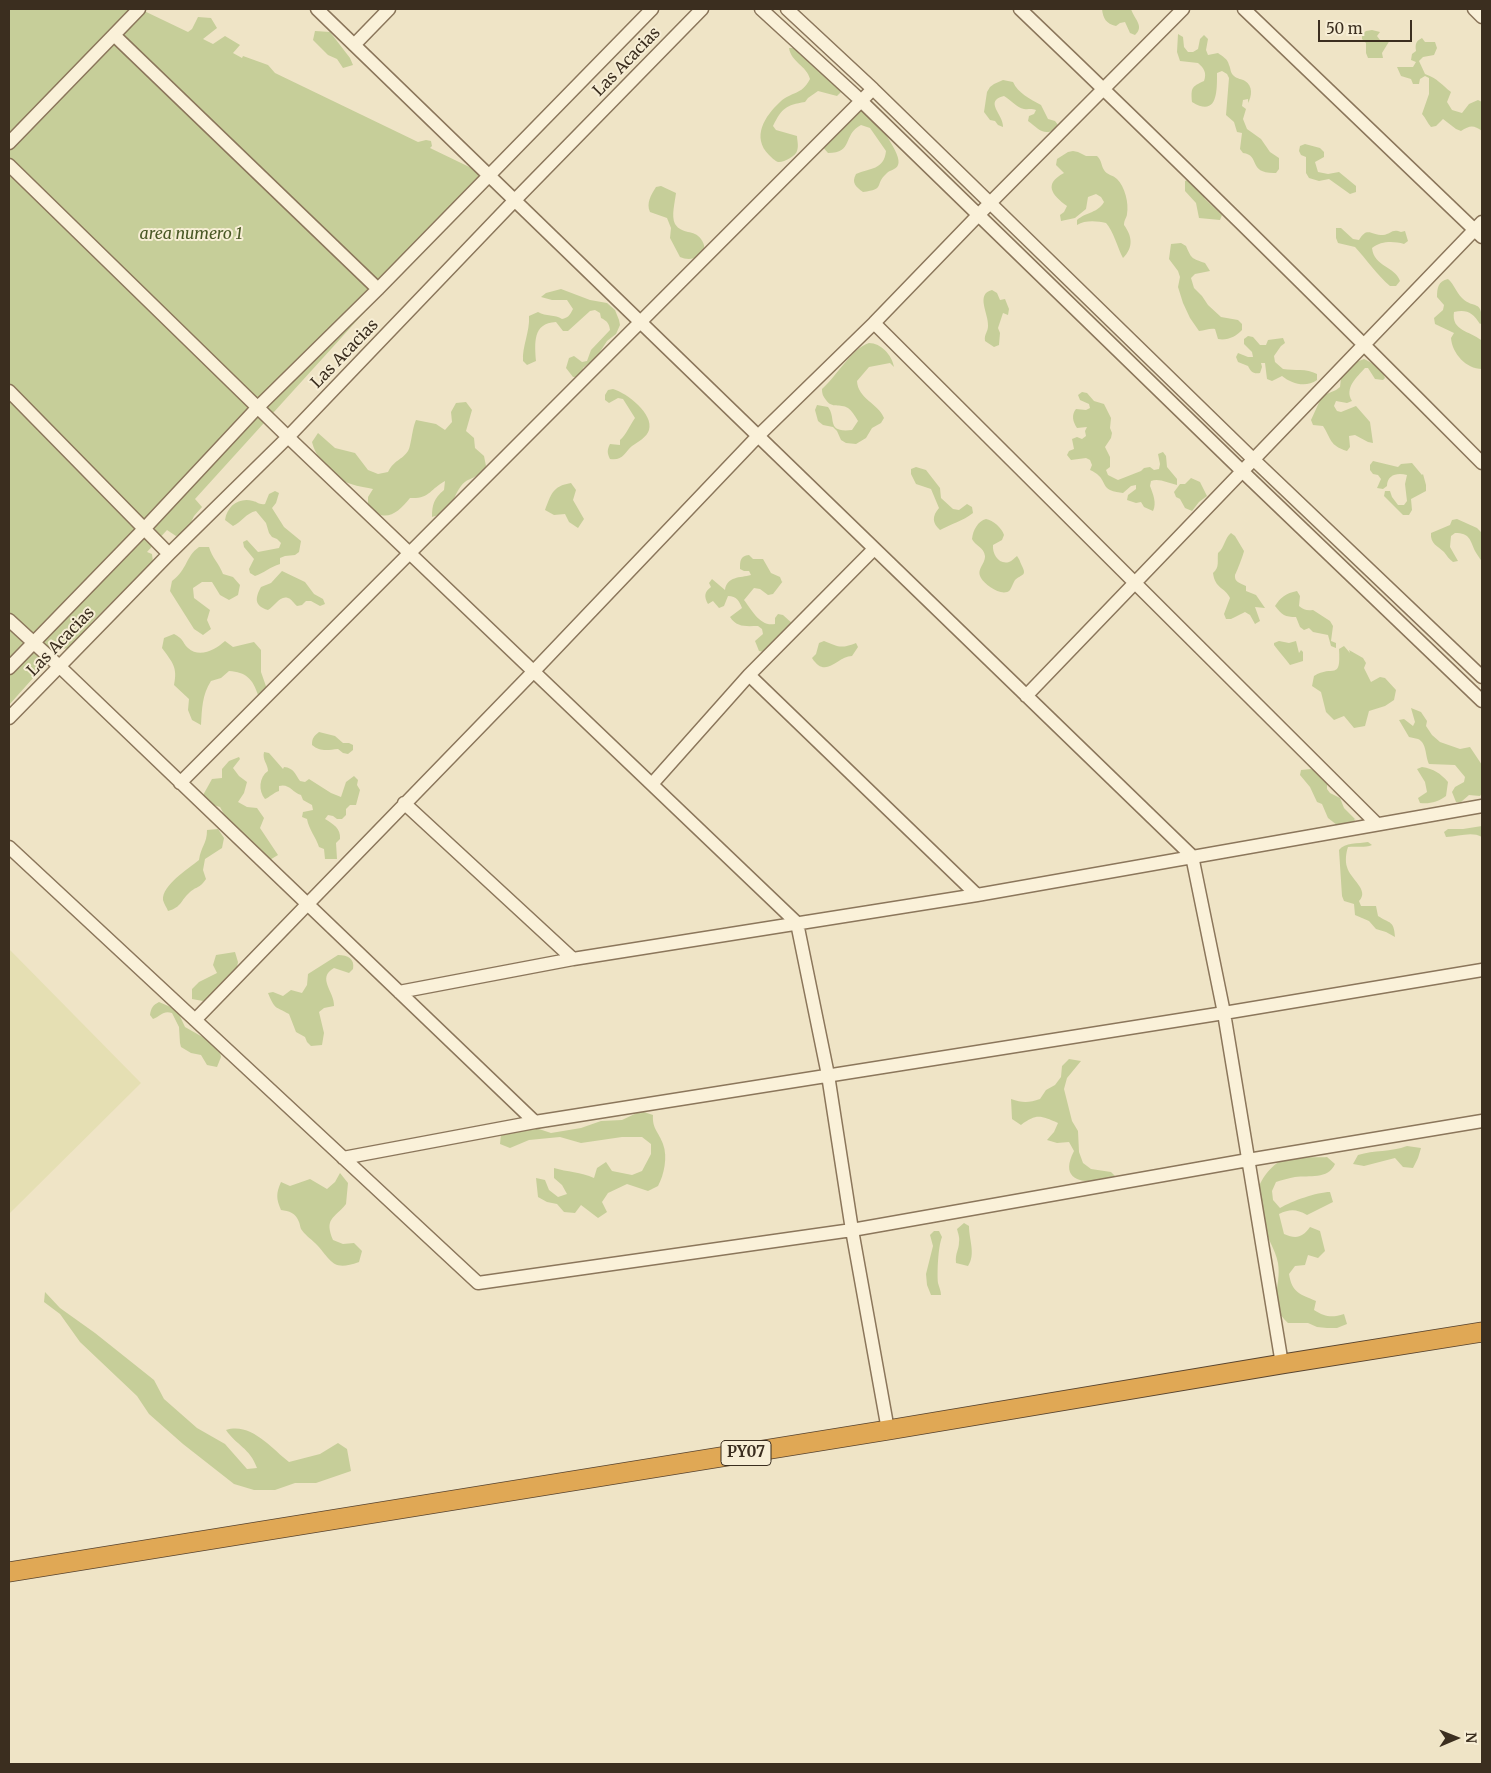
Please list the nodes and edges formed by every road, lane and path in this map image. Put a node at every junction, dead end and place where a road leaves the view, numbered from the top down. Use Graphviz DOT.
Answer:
graph roads {
  1 [pos="139,9"];
  2 [pos="317,9"];
  3 [pos="389,9"];
  4 [pos="652,9"];
  5 [pos="702,9"];
  6 [pos="761,9"];
  7 [pos="787,9"];
  8 [pos="1020,9"];
  9 [pos="1183,9"];
  10 [pos="1244,9"];
  11 [pos="1474,9"];
  12 [pos="1482,17"];
  13 [pos="114,35"];
  14 [pos="354,45"];
  15 [pos="873,89"];
  16 [pos="1104,89"];
  17 [pos="860,100"];
  18 [pos="9,143"];
  19 [pos="9,165"];
  20 [pos="488,176"];
  21 [pos="514,201"];
  22 [pos="990,203"];
  23 [pos="978,215"];
  24 [pos="1480,229"];
  25 [pos="378,289"];
  26 [pos="639,322"];
  27 [pos="874,323"];
  28 [pos="1365,345"];
  29 [pos="9,391"];
  30 [pos="258,407"];
  31 [pos="758,436"];
  32 [pos="288,437"];
  33 [pos="1253,459"];
  34 [pos="1482,463"];
  35 [pos="1242,471"];
  36 [pos="144,529"];
  37 [pos="874,549"];
  38 [pos="168,554"];
  39 [pos="411,554"];
  40 [pos="1135,583"];
  41 [pos="9,620"];
  42 [pos="34,642"];
  43 [pos="59,666"];
  44 [pos="9,668"];
  45 [pos="534,671"];
  46 [pos="749,675"];
  47 [pos="1482,677"];
  48 [pos="1026,696"];
  49 [pos="1482,701"];
  50 [pos="9,718"];
  51 [pos="180,782"];
  52 [pos="652,784"];
  53 [pos="404,803"];
  54 [pos="1482,806"];
  55 [pos="1377,824"];
  56 [pos="9,847"];
  57 [pos="1192,856"];
  58 [pos="976,895"];
  59 [pos="307,904"];
  60 [pos="797,923"];
  61 [pos="573,959"];
  62 [pos="1482,970"];
  63 [pos="399,992"];
  64 [pos="1224,1014"];
  65 [pos="195,1020"];
  66 [pos="828,1075"];
  67 [pos="1482,1121"];
  68 [pos="535,1122"];
  69 [pos="343,1158"];
  70 [pos="1248,1160"];
  71 [pos="852,1230"];
  72 [pos="1482,1332"];
  73 [pos="1282,1364"];
  74 [pos="888,1430"];
  75 [pos="9,1572"];
  1 -- 13 [label="street"];
  2 -- 14 [label="street"];
  3 -- 14 [label="street"];
  4 -- 20 [label="street, Las Acacias"];
  5 -- 21 [label="street, Las Acacias"];
  6 -- 17 [label="street"];
  7 -- 15 [label="street"];
  8 -- 16 [label="street"];
  9 -- 16 [label="street"];
  10 -- 24 [label="street"];
  11 -- 12 [label="street"];
  13 -- 18 [label="street"];
  13 -- 25 [label="street"];
  14 -- 20 [label="street"];
  15 -- 17 [label="street"];
  15 -- 22 [label="street"];
  16 -- 22 [label="street"];
  16 -- 28 [label="street"];
  17 -- 23 [label="street"];
  17 -- 26 [label="street"];
  19 -- 30 [label="street"];
  20 -- 21 [label="street"];
  20 -- 25 [label="street, Las Acacias"];
  21 -- 26 [label="street"];
  21 -- 32 [label="street, Las Acacias"];
  22 -- 23 [label="street"];
  22 -- 33 [label="street"];
  23 -- 27 [label="street"];
  23 -- 35 [label="street"];
  24 -- 28 [label="street"];
  25 -- 30 [label="street, Las Acacias"];
  26 -- 31 [label="street"];
  26 -- 39 [label="street"];
  27 -- 31 [label="street"];
  27 -- 40 [label="street"];
  28 -- 33 [label="street"];
  28 -- 34 [label="street"];
  29 -- 36 [label="street"];
  30 -- 32 [label="street"];
  30 -- 36 [label="street, Las Acacias"];
  31 -- 37 [label="street"];
  31 -- 45 [label="street"];
  32 -- 38 [label="street, Las Acacias"];
  32 -- 39 [label="street"];
  33 -- 35 [label="street"];
  33 -- 47 [label="street"];
  35 -- 40 [label="street"];
  35 -- 49 [label="street"];
  36 -- 38 [label="street"];
  36 -- 42 [label="street, Las Acacias"];
  37 -- 46 [label="street"];
  37 -- 48 [label="street"];
  38 -- 43 [label="street, Las Acacias"];
  39 -- 45 [label="street"];
  39 -- 51 [label="street"];
  40 -- 48 [label="street"];
  40 -- 55 [label="street"];
  41 -- 42 [label="street"];
  42 -- 43 [label="street"];
  42 -- 44 [label="street, Las Acacias"];
  43 -- 50 [label="street, Las Acacias"];
  43 -- 51 [label="street"];
  45 -- 52 [label="street"];
  45 -- 53 [label="street"];
  46 -- 52 [label="street"];
  46 -- 58 [label="street"];
  48 -- 57 [label="street"];
  51 -- 59 [label="street"];
  52 -- 60 [label="street"];
  53 -- 59 [label="street"];
  53 -- 61 [label="street"];
  54 -- 55 [label="street"];
  55 -- 57 [label="street"];
  56 -- 65 [label="street"];
  57 -- 58 [label="street"];
  57 -- 64 [label="street"];
  58 -- 60 [label="street"];
  59 -- 63 [label="street"];
  59 -- 65 [label="street"];
  60 -- 61 [label="street"];
  60 -- 66 [label="street"];
  61 -- 63 [label="street"];
  62 -- 64 [label="street"];
  63 -- 68 [label="street"];
  64 -- 66 [label="street"];
  64 -- 70 [label="street"];
  65 -- 69 [label="street"];
  66 -- 68 [label="street"];
  66 -- 71 [label="street"];
  67 -- 70 [label="street"];
  68 -- 69 [label="street"];
  69 -- 71 [label="street"];
  70 -- 71 [label="street"];
  70 -- 73 [label="street"];
  71 -- 74 [label="street"];
  72 -- 73 [label="highway, PY07"];
  73 -- 74 [label="highway, PY07"];
  74 -- 75 [label="highway, PY07"];
}
